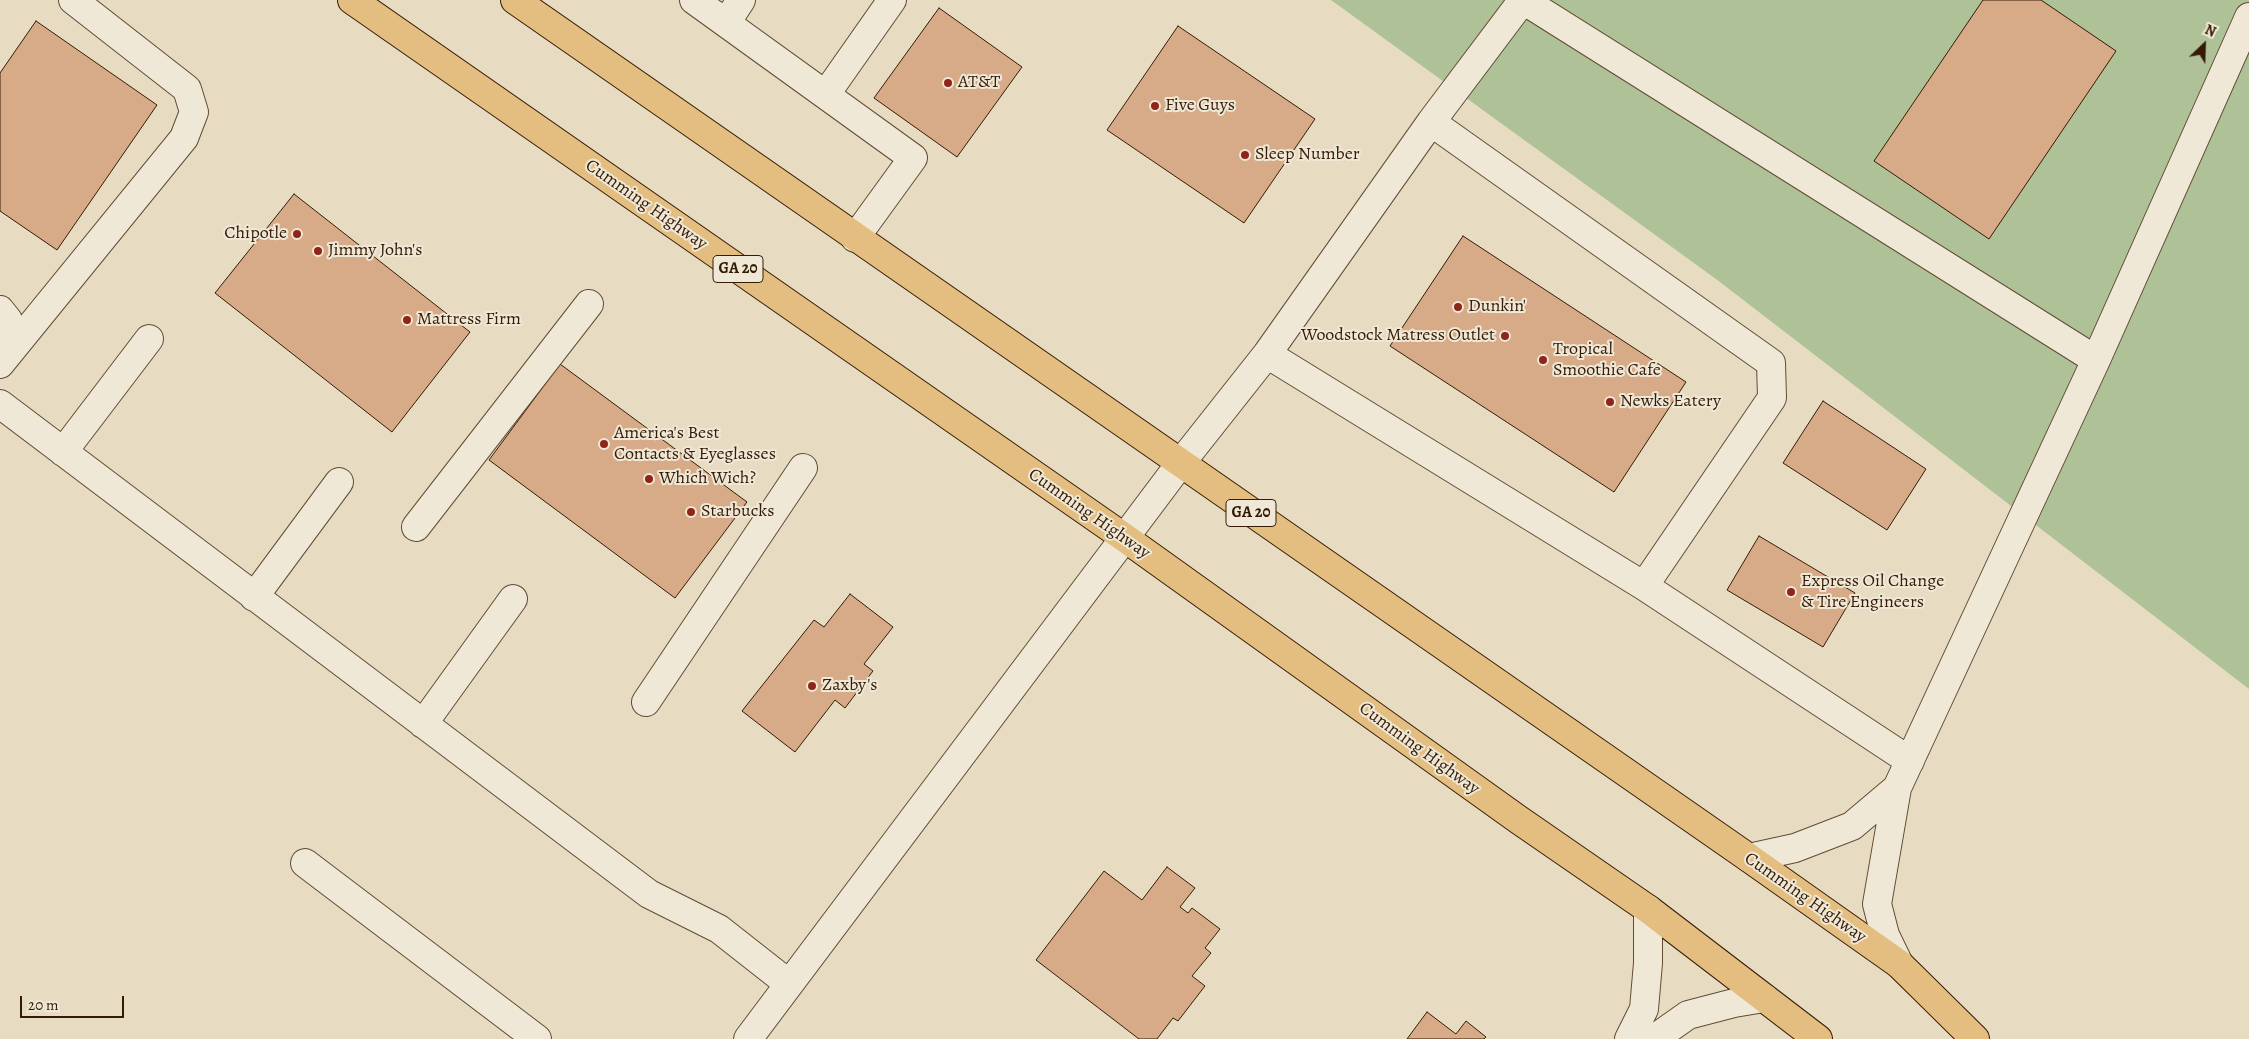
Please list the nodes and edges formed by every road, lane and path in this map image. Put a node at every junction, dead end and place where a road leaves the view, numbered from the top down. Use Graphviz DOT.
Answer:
graph roads {
  1 [pos="73,0"];
  2 [pos="352,0"];
  3 [pos="515,0"];
  4 [pos="694,0"];
  5 [pos="741,0"];
  6 [pos="892,0"];
  7 [pos="1522,0"];
  8 [pos="2249,17"];
  9 [pos="726,23"];
  10 [pos="826,94"];
  11 [pos="1431,122"];
  12 [pos="855,238"];
  13 [pos="589,304"];
  14 [pos="0,310"];
  15 [pos="149,339"];
  16 [pos="7,354"];
  17 [pos="1267,354"];
  18 [pos="2096,360"];
  19 [pos="0,404"];
  20 [pos="63,452"];
  21 [pos="1180,464"];
  22 [pos="803,468"];
  23 [pos="339,482"];
  24 [pos="416,527"];
  25 [pos="1124,538"];
  26 [pos="1644,586"];
  27 [pos="254,597"];
  28 [pos="512,599"];
  29 [pos="646,702"];
  30 [pos="423,724"];
  31 [pos="1910,761"];
  32 [pos="1897,788"];
  33 [pos="1749,858"];
  34 [pos="305,863"];
  35 [pos="1648,909"];
  36 [pos="1899,964"];
  37 [pos="789,984"];
  38 [pos="1764,998"];
  39 [pos="538,1039"];
  40 [pos="748,1039"];
  41 [pos="1629,1039"];
  42 [pos="1654,1039"];
  43 [pos="1818,1039"];
  44 [pos="1975,1039"];
  1 -- 16 [label="lane"];
  2 -- 25 [label="main road, Cumming Highway / GA 20"];
  3 -- 12 [label="main road, Cumming Highway / GA 20"];
  4 -- 9 [label="lane"];
  5 -- 9 [label="lane"];
  6 -- 10 [label="lane"];
  7 -- 11 [label="lane"];
  7 -- 18 [label="lane"];
  8 -- 18 [label="lane"];
  9 -- 10 [label="lane"];
  10 -- 12 [label="lane"];
  11 -- 17 [label="lane"];
  11 -- 26 [label="lane"];
  12 -- 21 [label="main road, Cumming Highway / GA 20"];
  13 -- 24 [label="lane"];
  14 -- 16 [label="lane"];
  15 -- 20 [label="lane"];
  17 -- 21 [label="lane"];
  17 -- 26 [label="lane"];
  18 -- 31 [label="lane"];
  19 -- 20 [label="lane"];
  20 -- 27 [label="lane"];
  21 -- 25 [label="lane"];
  21 -- 33 [label="main road, Cumming Highway / GA 20"];
  22 -- 29 [label="lane"];
  23 -- 27 [label="lane"];
  25 -- 35 [label="main road, Cumming Highway / GA 20"];
  25 -- 37 [label="lane"];
  26 -- 31 [label="lane"];
  27 -- 30 [label="lane"];
  28 -- 30 [label="lane"];
  30 -- 37 [label="lane"];
  31 -- 32 [label="lane"];
  32 -- 33 [label="lane"];
  32 -- 36 [label="lane"];
  33 -- 36 [label="main road, Cumming Highway / GA 20"];
  34 -- 39 [label="lane"];
  35 -- 38 [label="main road, Cumming Highway / GA 20"];
  35 -- 41 [label="lane"];
  36 -- 44 [label="main road, Cumming Highway / GA 20"];
  37 -- 40 [label="lane"];
  38 -- 42 [label="lane"];
  38 -- 43 [label="main road, Cumming Highway / GA 20"];
}
